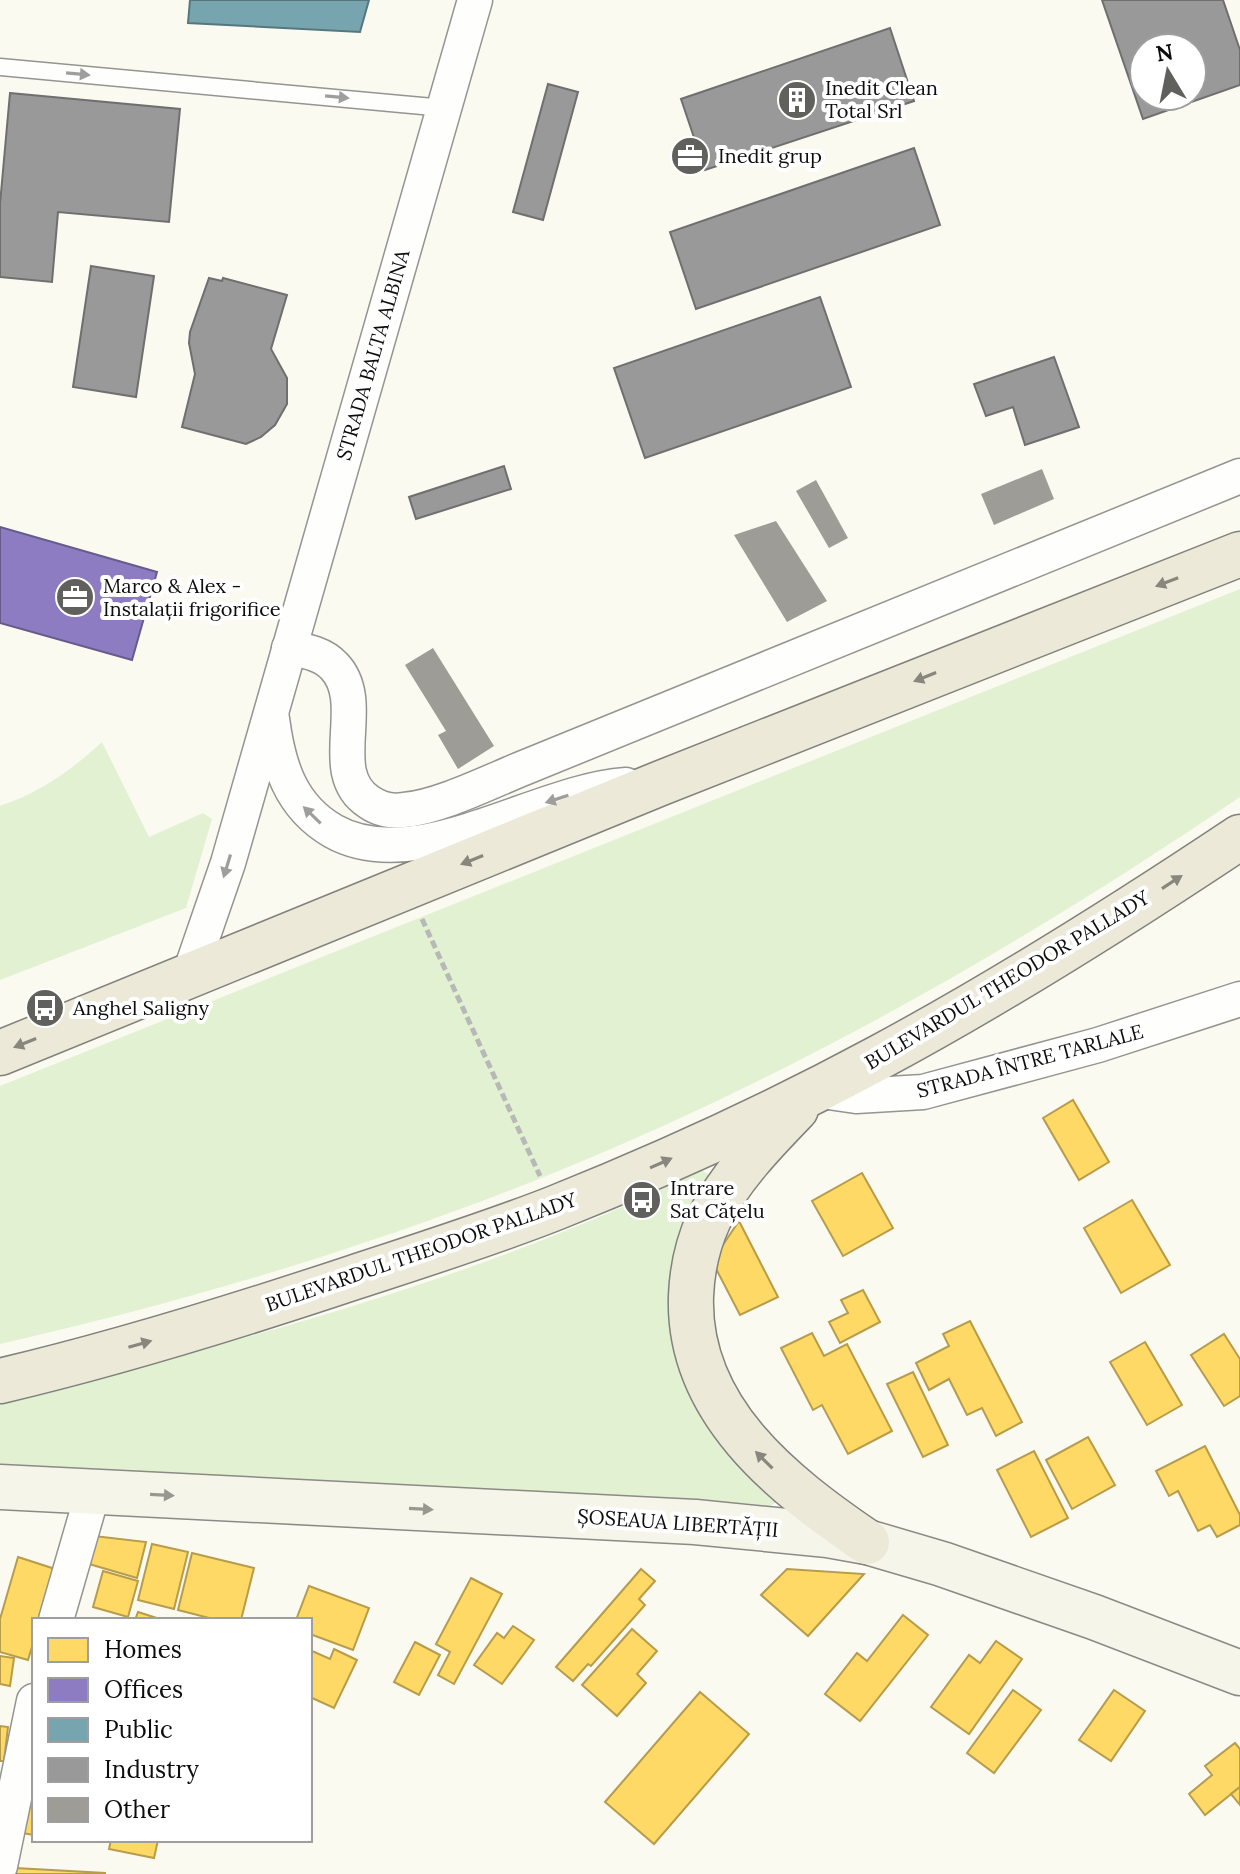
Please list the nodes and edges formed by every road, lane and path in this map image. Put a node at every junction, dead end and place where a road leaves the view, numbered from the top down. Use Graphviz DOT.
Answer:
graph roads {
  1 [pos="475,0"];
  2 [pos="0,67"];
  3 [pos="444,108"];
  4 [pos="1240,476"];
  5 [pos="1240,554"];
  6 [pos="289,648"];
  7 [pos="271,710"];
  8 [pos="661,783"];
  9 [pos="1240,837"];
  10 [pos="407,887"];
  11 [pos="189,976"];
  12 [pos="1240,999"];
  13 [pos="0,1053"];
  14 [pos="815,1090"];
  15 [pos="554,1208"];
  16 [pos="0,1381"];
  17 [pos="0,1487"];
  18 [pos="93,1492"];
  19 [pos="867,1542"];
  20 [pos="57,1618"];
  21 [pos="1240,1673"];
  22 [pos="32,1711"];
  23 [pos="0,1866"];
  1 -- 3 [label="street, STRADA BALTA ALBINA"];
  2 -- 3 [label="lane, one-way"];
  3 -- 6 [label="street, STRADA BALTA ALBINA"];
  4 -- 6 [label="street"];
  5 -- 8 [label="main road, one-way"];
  6 -- 7 [label="street, STRADA BALTA ALBINA"];
  8 -- 7 [label="street, STRADA BALTA ALBINA, one-way"];
  7 -- 11 [label="street, STRADA BALTA ALBINA, one-way"];
  8 -- 10 [label="main road, one-way"];
  14 -- 9 [label="main road, BULEVARDUL THEODOR PALLADY, one-way"];
  10 -- 11 [label="main road"];
  10 -- 15 [label="path"];
  11 -- 13 [label="main road, one-way"];
  12 -- 14 [label="street, STRADA ÎNTRE TARLALE"];
  15 -- 14 [label="main road, BULEVARDUL THEODOR PALLADY, one-way"];
  19 -- 14 [label="main road, one-way"];
  16 -- 15 [label="main road, BULEVARDUL THEODOR PALLADY, one-way"];
  17 -- 18 [label="main road, ȘOSEAUA LIBERTĂȚII"];
  18 -- 19 [label="main road, ȘOSEAUA LIBERTĂȚII, one-way"];
  18 -- 20 [label="street"];
  19 -- 21 [label="main road, ȘOSEAUA LIBERTĂȚII"];
  22 -- 23 [label="street"];
}
